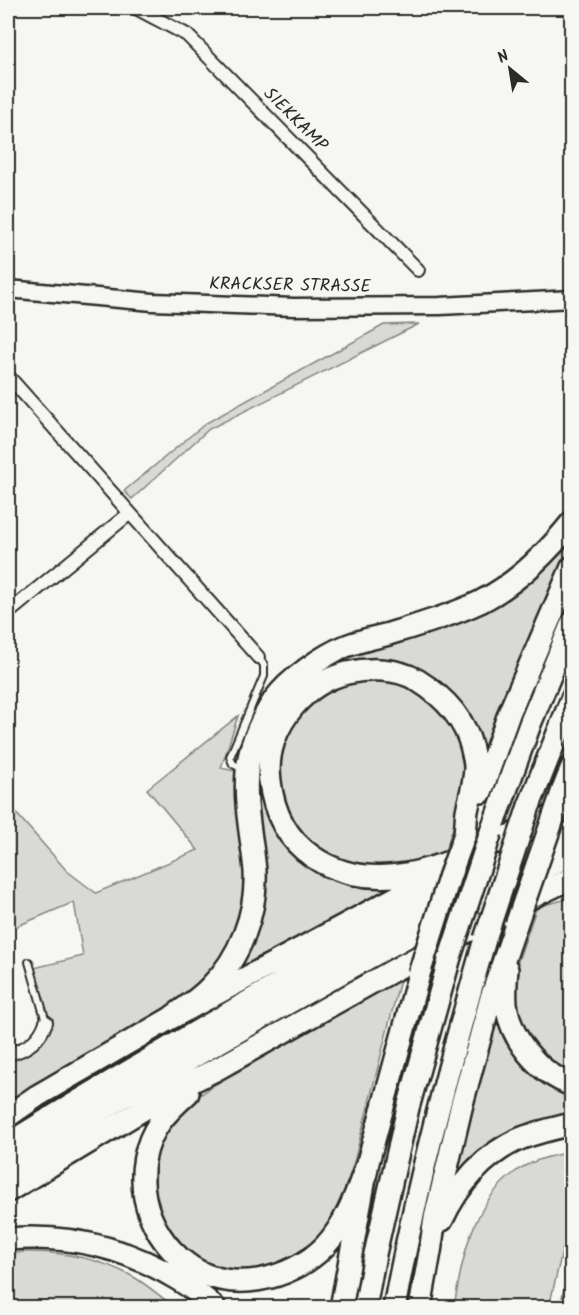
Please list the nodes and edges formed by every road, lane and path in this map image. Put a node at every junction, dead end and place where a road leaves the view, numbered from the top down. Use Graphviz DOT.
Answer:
graph roads {
  1 [pos="136,8"];
  2 [pos="418,270"];
  3 [pos="8,289"];
  4 [pos="572,299"];
  5 [pos="8,376"];
  6 [pos="130,513"];
  7 [pos="572,522"];
  8 [pos="572,567"];
  9 [pos="8,613"];
  10 [pos="572,623"];
  11 [pos="258,657"];
  12 [pos="572,698"];
  13 [pos="572,767"];
  14 [pos="247,771"];
  15 [pos="567,798"];
  16 [pos="572,832"];
  17 [pos="465,834"];
  18 [pos="499,834"];
  19 [pos="572,854"];
  20 [pos="572,878"];
  21 [pos="572,891"];
  22 [pos="483,931"];
  23 [pos="512,935"];
  24 [pos="29,962"];
  25 [pos="171,1018"];
  26 [pos="46,1022"];
  27 [pos="8,1054"];
  28 [pos="217,1069"];
  29 [pos="572,1085"];
  30 [pos="8,1116"];
  31 [pos="572,1124"];
  32 [pos="8,1144"];
  33 [pos="368,1162"];
  34 [pos="8,1167"];
  35 [pos="8,1191"];
  36 [pos="8,1239"];
  37 [pos="430,1252"];
  38 [pos="215,1308"];
  39 [pos="341,1308"];
  40 [pos="365,1308"];
  41 [pos="394,1308"];
  42 [pos="420,1308"];
  1 -- 2 [label="street, SIEKKAMP"];
  3 -- 4 [label="street, KRACKSER STRASSE"];
  5 -- 6 [label="street"];
  6 -- 9 [label="street"];
  6 -- 11 [label="street"];
  7 -- 14 [label="highway"];
  8 -- 17 [label="highway"];
  10 -- 18 [label="highway"];
  11 -- 14 [label="lane"];
  12 -- 22 [label="highway, bridge"];
  13 -- 15 [label="highway"];
  14 -- 25 [label="highway"];
  15 -- 18 [label="highway"];
  15 -- 23 [label="highway, bridge"];
  16 -- 32 [label="highway"];
  17 -- 18 [label="highway"];
  17 -- 33 [label="highway, bridge"];
  18 -- 25 [label="highway"];
  18 -- 40 [label="highway, bridge"];
  19 -- 34 [label="highway"];
  20 -- 22 [label="highway"];
  21 -- 22 [label="highway"];
  22 -- 28 [label="highway"];
  22 -- 41 [label="highway"];
  23 -- 29 [label="highway"];
  23 -- 37 [label="highway"];
  24 -- 26 [label="lane"];
  25 -- 30 [label="highway"];
  26 -- 27 [label="street"];
  28 -- 33 [label="highway"];
  28 -- 35 [label="highway"];
  31 -- 37 [label="highway"];
  33 -- 39 [label="highway"];
  36 -- 38 [label="highway"];
  37 -- 42 [label="highway"];
}
